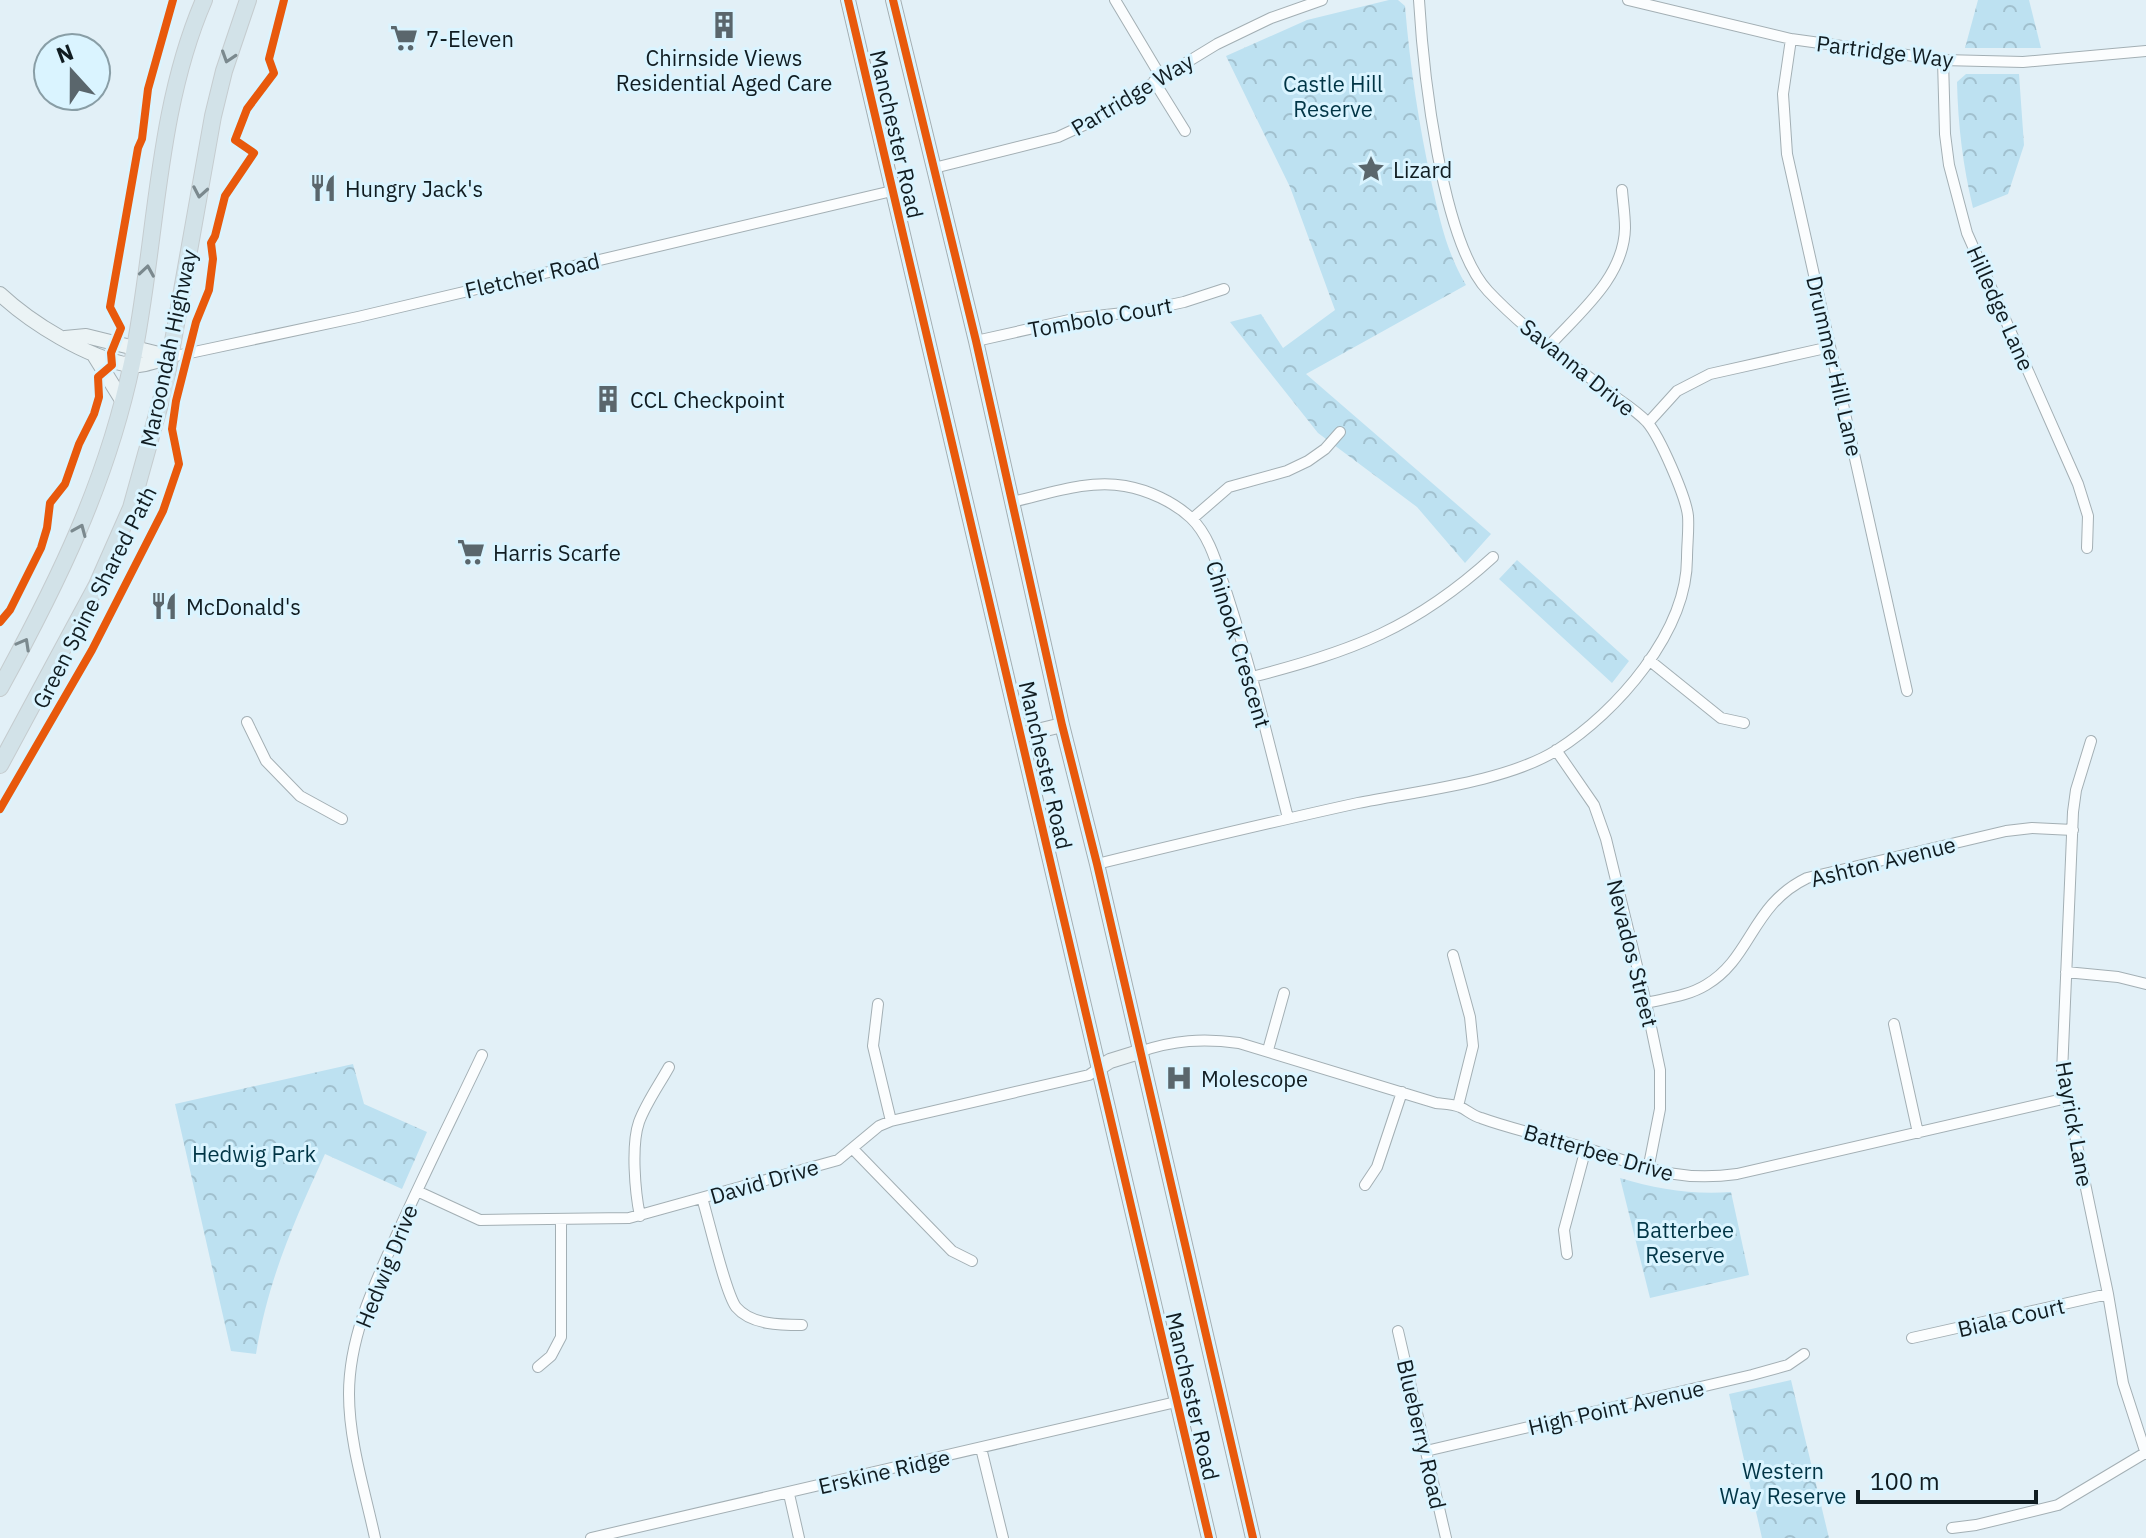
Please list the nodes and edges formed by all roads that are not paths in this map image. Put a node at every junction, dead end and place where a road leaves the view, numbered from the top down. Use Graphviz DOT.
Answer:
graph roads {
  1 [pos="204,0"];
  2 [pos="248,0"];
  3 [pos="848,0"];
  4 [pos="893,0"];
  5 [pos="1115,0"];
  6 [pos="1322,0"];
  7 [pos="1419,0"];
  8 [pos="1628,0"];
  9 [pos="1791,39"];
  10 [pos="2146,51"];
  11 [pos="1943,60"];
  12 [pos="1157,79"];
  13 [pos="1185,131"];
  14 [pos="934,168"];
  15 [pos="1622,190"];
  16 [pos="892,191"];
  17 [pos="1224,289"];
  18 [pos="0,294"];
  19 [pos="65,338"];
  20 [pos="976,341"];
  21 [pos="1549,346"];
  22 [pos="1830,347"];
  23 [pos="135,348"];
  24 [pos="94,355"];
  25 [pos="171,357"];
  26 [pos="131,366"];
  27 [pos="122,400"];
  28 [pos="1648,423"];
  29 [pos="1340,432"];
  30 [pos="1012,502"];
  31 [pos="1192,519"];
  32 [pos="2087,548"];
  33 [pos="1493,557"];
  34 [pos="1649,660"];
  35 [pos="1252,677"];
  36 [pos="0,688"];
  37 [pos="1907,691"];
  38 [pos="247,722"];
  39 [pos="1744,723"];
  40 [pos="1062,725"];
  41 [pos="1021,735"];
  42 [pos="2091,741"];
  43 [pos="1556,750"];
  44 [pos="0,765"];
  45 [pos="1288,818"];
  46 [pos="342,819"];
  47 [pos="2073,830"];
  48 [pos="1097,864"];
  49 [pos="1453,955"];
  50 [pos="2066,972"];
  51 [pos="2146,984"];
  52 [pos="1284,993"];
  53 [pos="1646,1003"];
  54 [pos="878,1004"];
  55 [pos="1894,1024"];
  56 [pos="1268,1050"];
  57 [pos="1139,1052"];
  58 [pos="482,1055"];
  59 [pos="669,1067"];
  60 [pos="1099,1068"];
  61 [pos="1402,1092"];
  62 [pos="2067,1098"];
  63 [pos="1458,1106"];
  64 [pos="891,1121"];
  65 [pos="1918,1133"];
  66 [pos="1586,1148"];
  67 [pos="853,1149"];
  68 [pos="1648,1170"];
  69 [pos="1365,1185"];
  70 [pos="417,1191"];
  71 [pos="702,1198"];
  72 [pos="640,1216"];
  73 [pos="561,1221"];
  74 [pos="1567,1254"];
  75 [pos="972,1261"];
  76 [pos="2108,1294"];
  77 [pos="802,1325"];
  78 [pos="1398,1331"];
  79 [pos="1912,1338"];
  80 [pos="1804,1354"];
  81 [pos="538,1367"];
  82 [pos="1176,1402"];
  83 [pos="981,1448"];
  84 [pos="1426,1451"];
  85 [pos="2146,1453"];
  86 [pos="789,1494"];
  87 [pos="1952,1528"];
  88 [pos="375,1538"];
  89 [pos="593,1538"];
  90 [pos="799,1538"];
  91 [pos="1003,1538"];
  92 [pos="1209,1538"];
  93 [pos="1253,1538"];
  94 [pos="1446,1538"];
  23 -- 1 [label="highway, Maroondah Highway, one-way"];
  2 -- 25 [label="highway, Maroondah Highway, one-way"];
  3 -- 16 [label="main road, Manchester Road"];
  4 -- 14 [label="main road, Manchester Road"];
  5 -- 12 [label="street"];
  6 -- 12 [label="street, Partridge Way"];
  7 -- 21 [label="street, Savanna Drive"];
  8 -- 9 [label="street, Partridge Way"];
  9 -- 11 [label="street, Partridge Way"];
  9 -- 22 [label="street, Drummer Hill Lane"];
  10 -- 11 [label="street, Partridge Way"];
  11 -- 32 [label="street, Hilledge Lane"];
  12 -- 13 [label="street"];
  12 -- 14 [label="street, Partridge Way"];
  14 -- 20 [label="main road, Manchester Road"];
  15 -- 21 [label="street"];
  16 -- 25 [label="street, Fletcher Road"];
  16 -- 41 [label="main road, Manchester Road"];
  17 -- 20 [label="street, Tombolo Court"];
  18 -- 19 [label="main road"];
  19 -- 23 [label="main road"];
  19 -- 24 [label="main road"];
  20 -- 30 [label="main road, Manchester Road"];
  21 -- 28 [label="street, Savanna Drive"];
  22 -- 28 [label="street"];
  22 -- 37 [label="street, Drummer Hill Lane"];
  23 -- 25 [label="main road"];
  23 -- 26 [label="highway, Maroondah Highway"];
  24 -- 26 [label="main road"];
  24 -- 27 [label="main road"];
  25 -- 26 [label="main road"];
  25 -- 44 [label="highway, Maroondah Highway"];
  26 -- 27 [label="highway, Maroondah Highway"];
  36 -- 27 [label="highway, Maroondah Highway, one-way"];
  28 -- 34 [label="street, Savanna Drive"];
  29 -- 31 [label="street"];
  30 -- 31 [label="street, Chinook Crescent"];
  30 -- 40 [label="main road, Manchester Road"];
  31 -- 35 [label="street, Chinook Crescent"];
  33 -- 35 [label="street"];
  34 -- 39 [label="street"];
  34 -- 43 [label="street, Savanna Drive"];
  35 -- 45 [label="street, Chinook Crescent"];
  38 -- 46 [label="street"];
  40 -- 41 [label="main road"];
  40 -- 48 [label="main road, Manchester Road"];
  41 -- 60 [label="main road, Manchester Road"];
  42 -- 47 [label="street, Hayrick Lane"];
  43 -- 45 [label="street, Savanna Drive"];
  43 -- 53 [label="street, Nevados Street"];
  45 -- 48 [label="street, Savanna Drive"];
  47 -- 50 [label="street, Hayrick Lane"];
  47 -- 53 [label="street, Ashton Avenue"];
  48 -- 57 [label="main road, Manchester Road"];
  49 -- 63 [label="street"];
  50 -- 51 [label="street"];
  50 -- 62 [label="street, Hayrick Lane"];
  52 -- 56 [label="street"];
  53 -- 68 [label="street, Nevados Street"];
  54 -- 64 [label="street"];
  55 -- 65 [label="street"];
  56 -- 57 [label="street, Batterbee Drive"];
  56 -- 61 [label="street, Batterbee Drive"];
  57 -- 60 [label="main road"];
  57 -- 93 [label="main road, Manchester Road"];
  58 -- 70 [label="street, Hedwig Drive"];
  59 -- 72 [label="street"];
  60 -- 64 [label="street, David Drive"];
  60 -- 82 [label="main road, Manchester Road"];
  61 -- 63 [label="street, Batterbee Drive"];
  61 -- 69 [label="street"];
  62 -- 65 [label="street, Batterbee Drive"];
  62 -- 76 [label="street, Hayrick Lane"];
  63 -- 66 [label="street, Batterbee Drive"];
  64 -- 67 [label="street, David Drive"];
  65 -- 68 [label="street, Batterbee Drive"];
  66 -- 68 [label="street, Batterbee Drive"];
  66 -- 74 [label="street"];
  67 -- 71 [label="street, David Drive"];
  67 -- 75 [label="street"];
  70 -- 73 [label="street, David Drive"];
  70 -- 88 [label="street, Hedwig Drive"];
  71 -- 72 [label="street, David Drive"];
  71 -- 77 [label="street"];
  72 -- 73 [label="street, David Drive"];
  73 -- 81 [label="street"];
  76 -- 79 [label="street, Biala Court"];
  76 -- 85 [label="street, Hayrick Lane"];
  78 -- 84 [label="street, Blueberry Road"];
  80 -- 84 [label="street, High Point Avenue"];
  82 -- 83 [label="street, Erskine Ridge"];
  82 -- 92 [label="main road, Manchester Road"];
  83 -- 86 [label="street, Erskine Ridge"];
  83 -- 91 [label="street"];
  84 -- 94 [label="street, Blueberry Road"];
  85 -- 87 [label="street"];
  86 -- 89 [label="street, Erskine Ridge"];
  86 -- 90 [label="street"];
}
